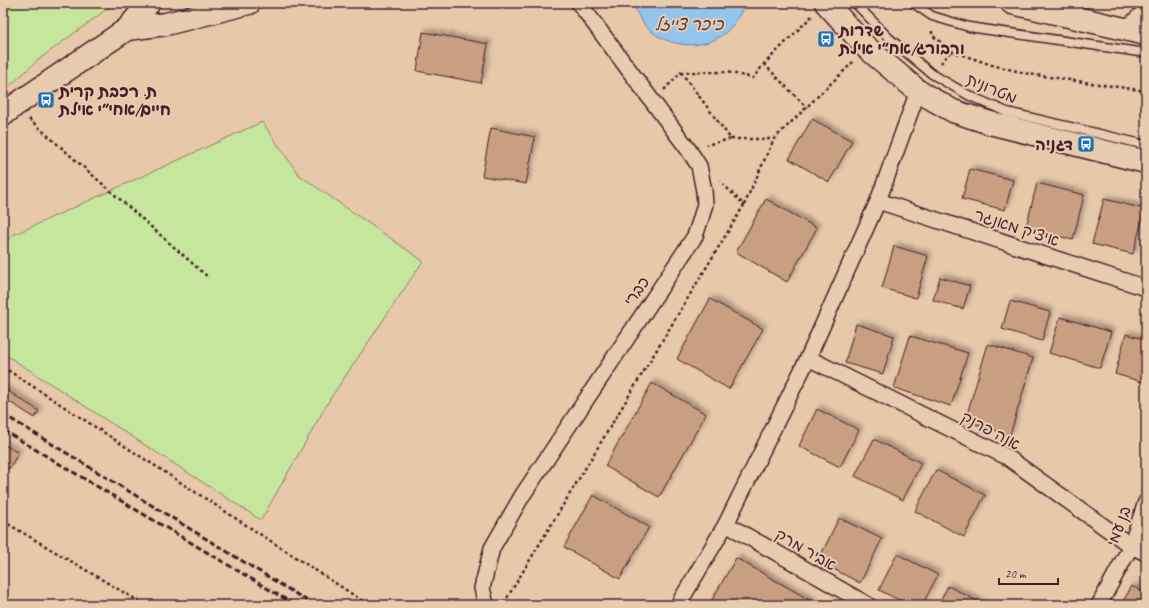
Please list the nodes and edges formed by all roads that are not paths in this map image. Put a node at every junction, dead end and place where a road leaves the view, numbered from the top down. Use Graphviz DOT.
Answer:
graph roads {
  1 [pos="149,3"];
  2 [pos="249,3"];
  3 [pos="579,3"];
  4 [pos="855,3"];
  5 [pos="913,3"];
  6 [pos="1012,3"];
  7 [pos="820,9"];
  8 [pos="1146,10"];
  9 [pos="127,29"];
  10 [pos="1136,32"];
  11 [pos="1146,53"];
  12 [pos="918,91"];
  13 [pos="8,110"];
  14 [pos="1146,146"];
  15 [pos="1146,162"];
  16 [pos="878,201"];
  17 [pos="1146,288"];
  18 [pos="808,358"];
  19 [pos="1146,502"];
  20 [pos="726,524"];
  21 [pos="1131,546"];
  22 [pos="1146,553"];
  23 [pos="486,605"];
  24 [pos="678,605"];
  25 [pos="868,605"];
  26 [pos="1099,605"];
  1 -- 9 [label="main road"];
  2 -- 9 [label="main road"];
  3 -- 23 [label="street, כברי"];
  4 -- 14 [label="lane, מטרונית"];
  5 -- 11 [label="lane"];
  6 -- 10 [label="main road"];
  7 -- 12 [label="main road"];
  8 -- 10 [label="street"];
  9 -- 13 [label="main road"];
  12 -- 15 [label="main road"];
  12 -- 16 [label="street"];
  16 -- 17 [label="street, איציק מאנגר"];
  16 -- 18 [label="street"];
  18 -- 20 [label="street"];
  18 -- 21 [label="street, אנה פרנק"];
  19 -- 21 [label="street, בן עמי"];
  20 -- 24 [label="street"];
  20 -- 25 [label="street, אביר מרק"];
  21 -- 22 [label="street, אנה פרנק"];
  21 -- 26 [label="street, בן עמי"];
}
